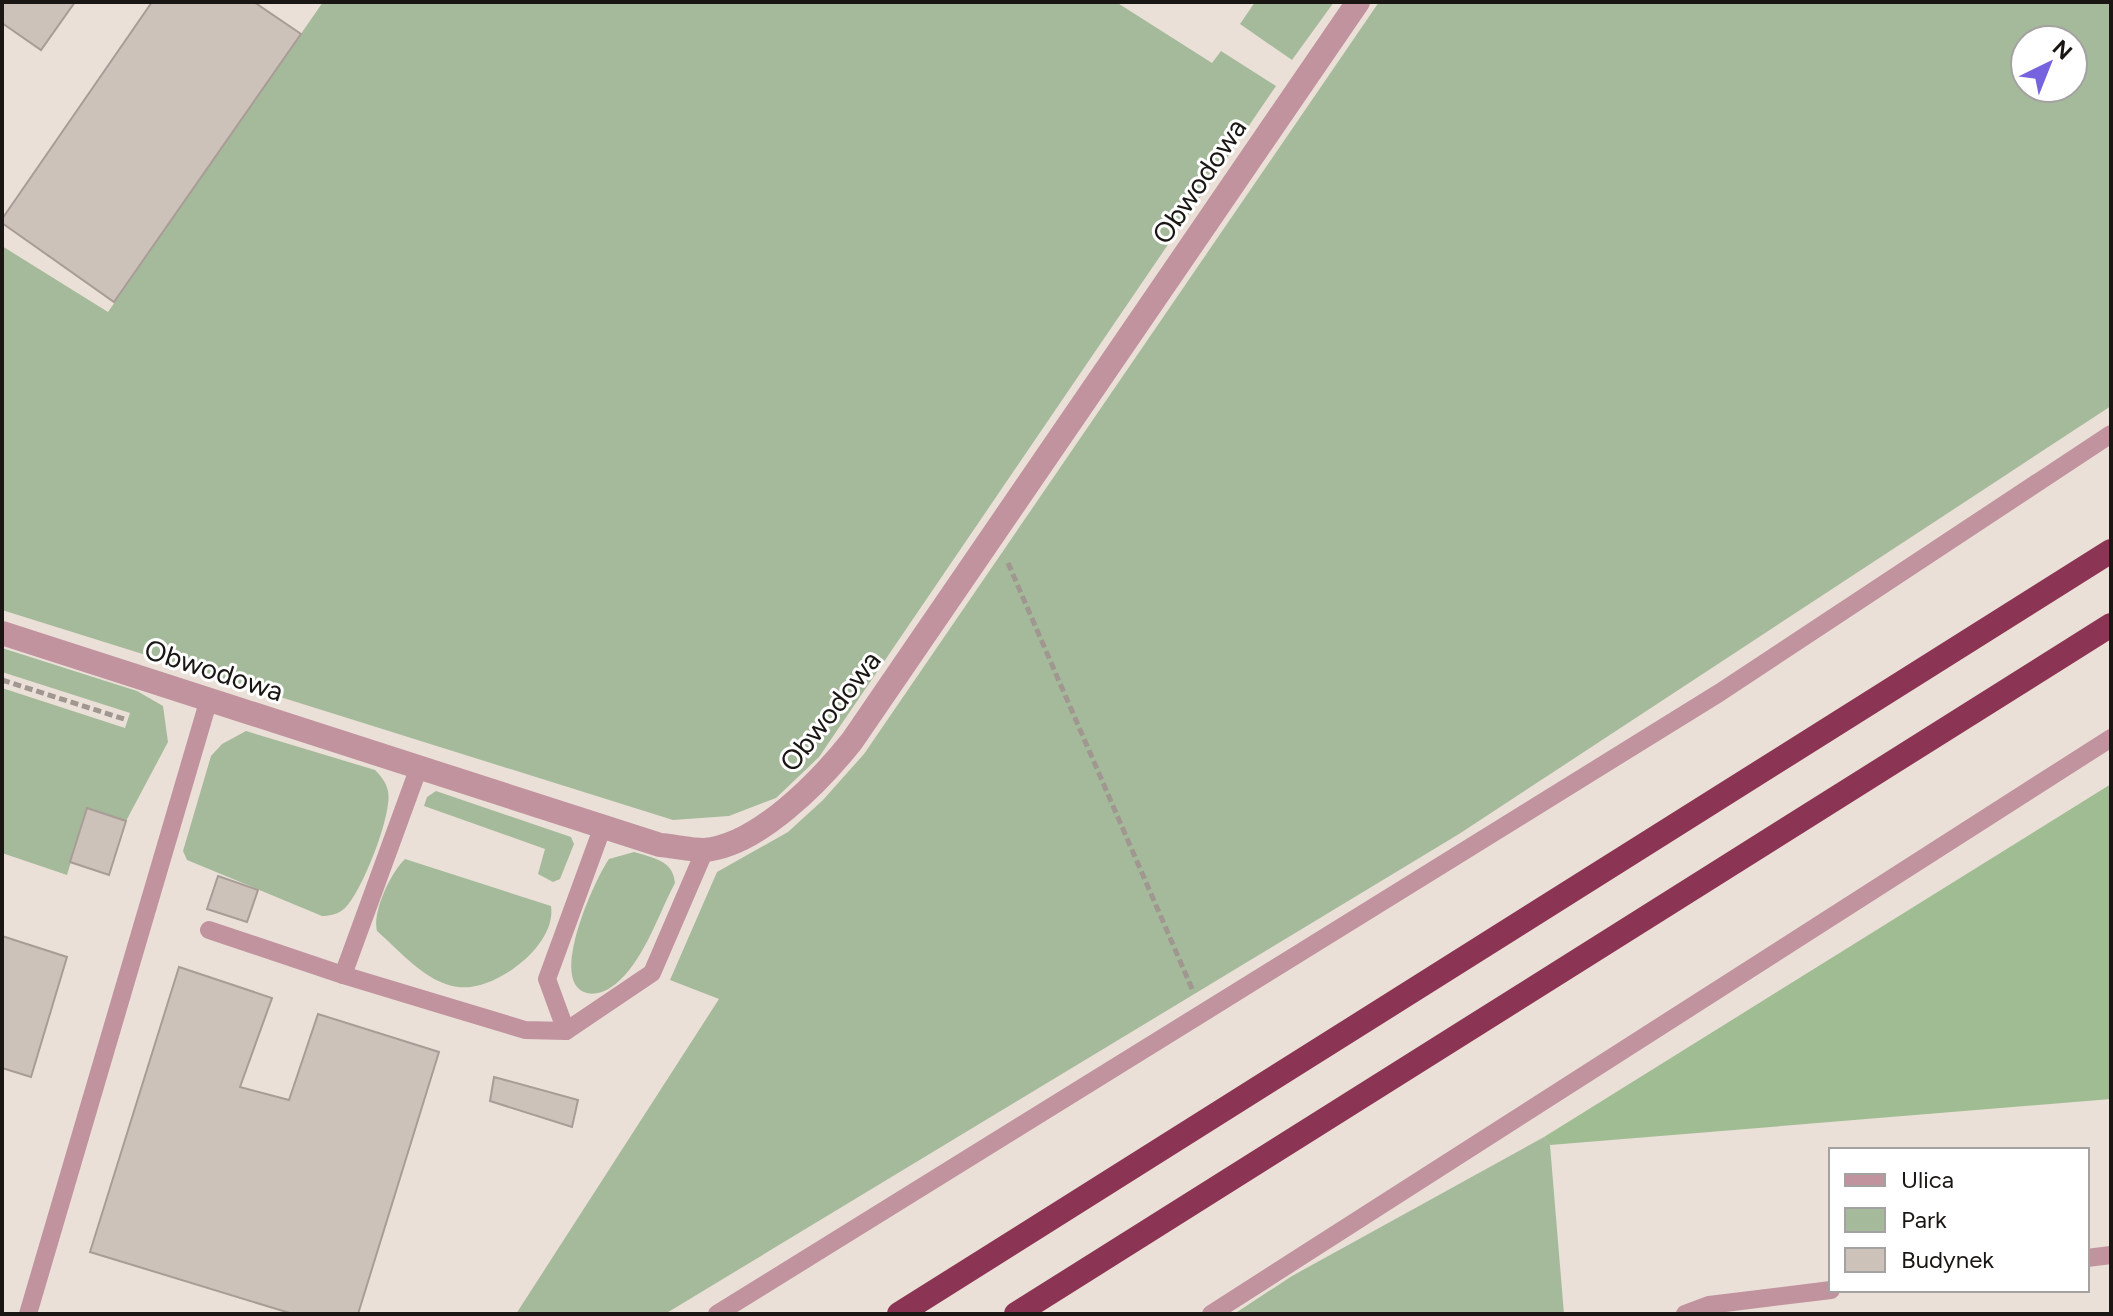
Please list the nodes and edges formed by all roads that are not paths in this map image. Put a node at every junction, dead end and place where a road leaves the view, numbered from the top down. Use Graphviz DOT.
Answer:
graph roads {
  1 [pos="1358,2"];
  2 [pos="2111,434"];
  3 [pos="2111,551"];
  4 [pos="2111,625"];
  5 [pos="2,633"];
  6 [pos="209,699"];
  7 [pos="2111,738"];
  8 [pos="419,767"];
  9 [pos="603,826"];
  10 [pos="705,850"];
  11 [pos="209,930"];
  12 [pos="343,975"];
  13 [pos="566,1031"];
  14 [pos="2111,1255"];
  15 [pos="2089,1258"];
  16 [pos="1829,1290"];
  17 [pos="28,1314"];
  18 [pos="717,1314"];
  19 [pos="899,1314"];
  20 [pos="1016,1314"];
  21 [pos="1211,1314"];
  22 [pos="1685,1314"];
  1 -- 10 [label="street, Obwodowa"];
  2 -- 18 [label="lane"];
  3 -- 19 [label="highway"];
  4 -- 20 [label="highway"];
  5 -- 6 [label="street, Obwodowa"];
  6 -- 8 [label="street, Obwodowa"];
  6 -- 17 [label="lane"];
  7 -- 21 [label="lane"];
  8 -- 9 [label="street, Obwodowa"];
  8 -- 12 [label="lane"];
  9 -- 10 [label="street, Obwodowa"];
  9 -- 13 [label="lane"];
  10 -- 13 [label="lane"];
  11 -- 12 [label="lane"];
  12 -- 13 [label="lane"];
  14 -- 15 [label="lane"];
  16 -- 22 [label="lane"];
}
